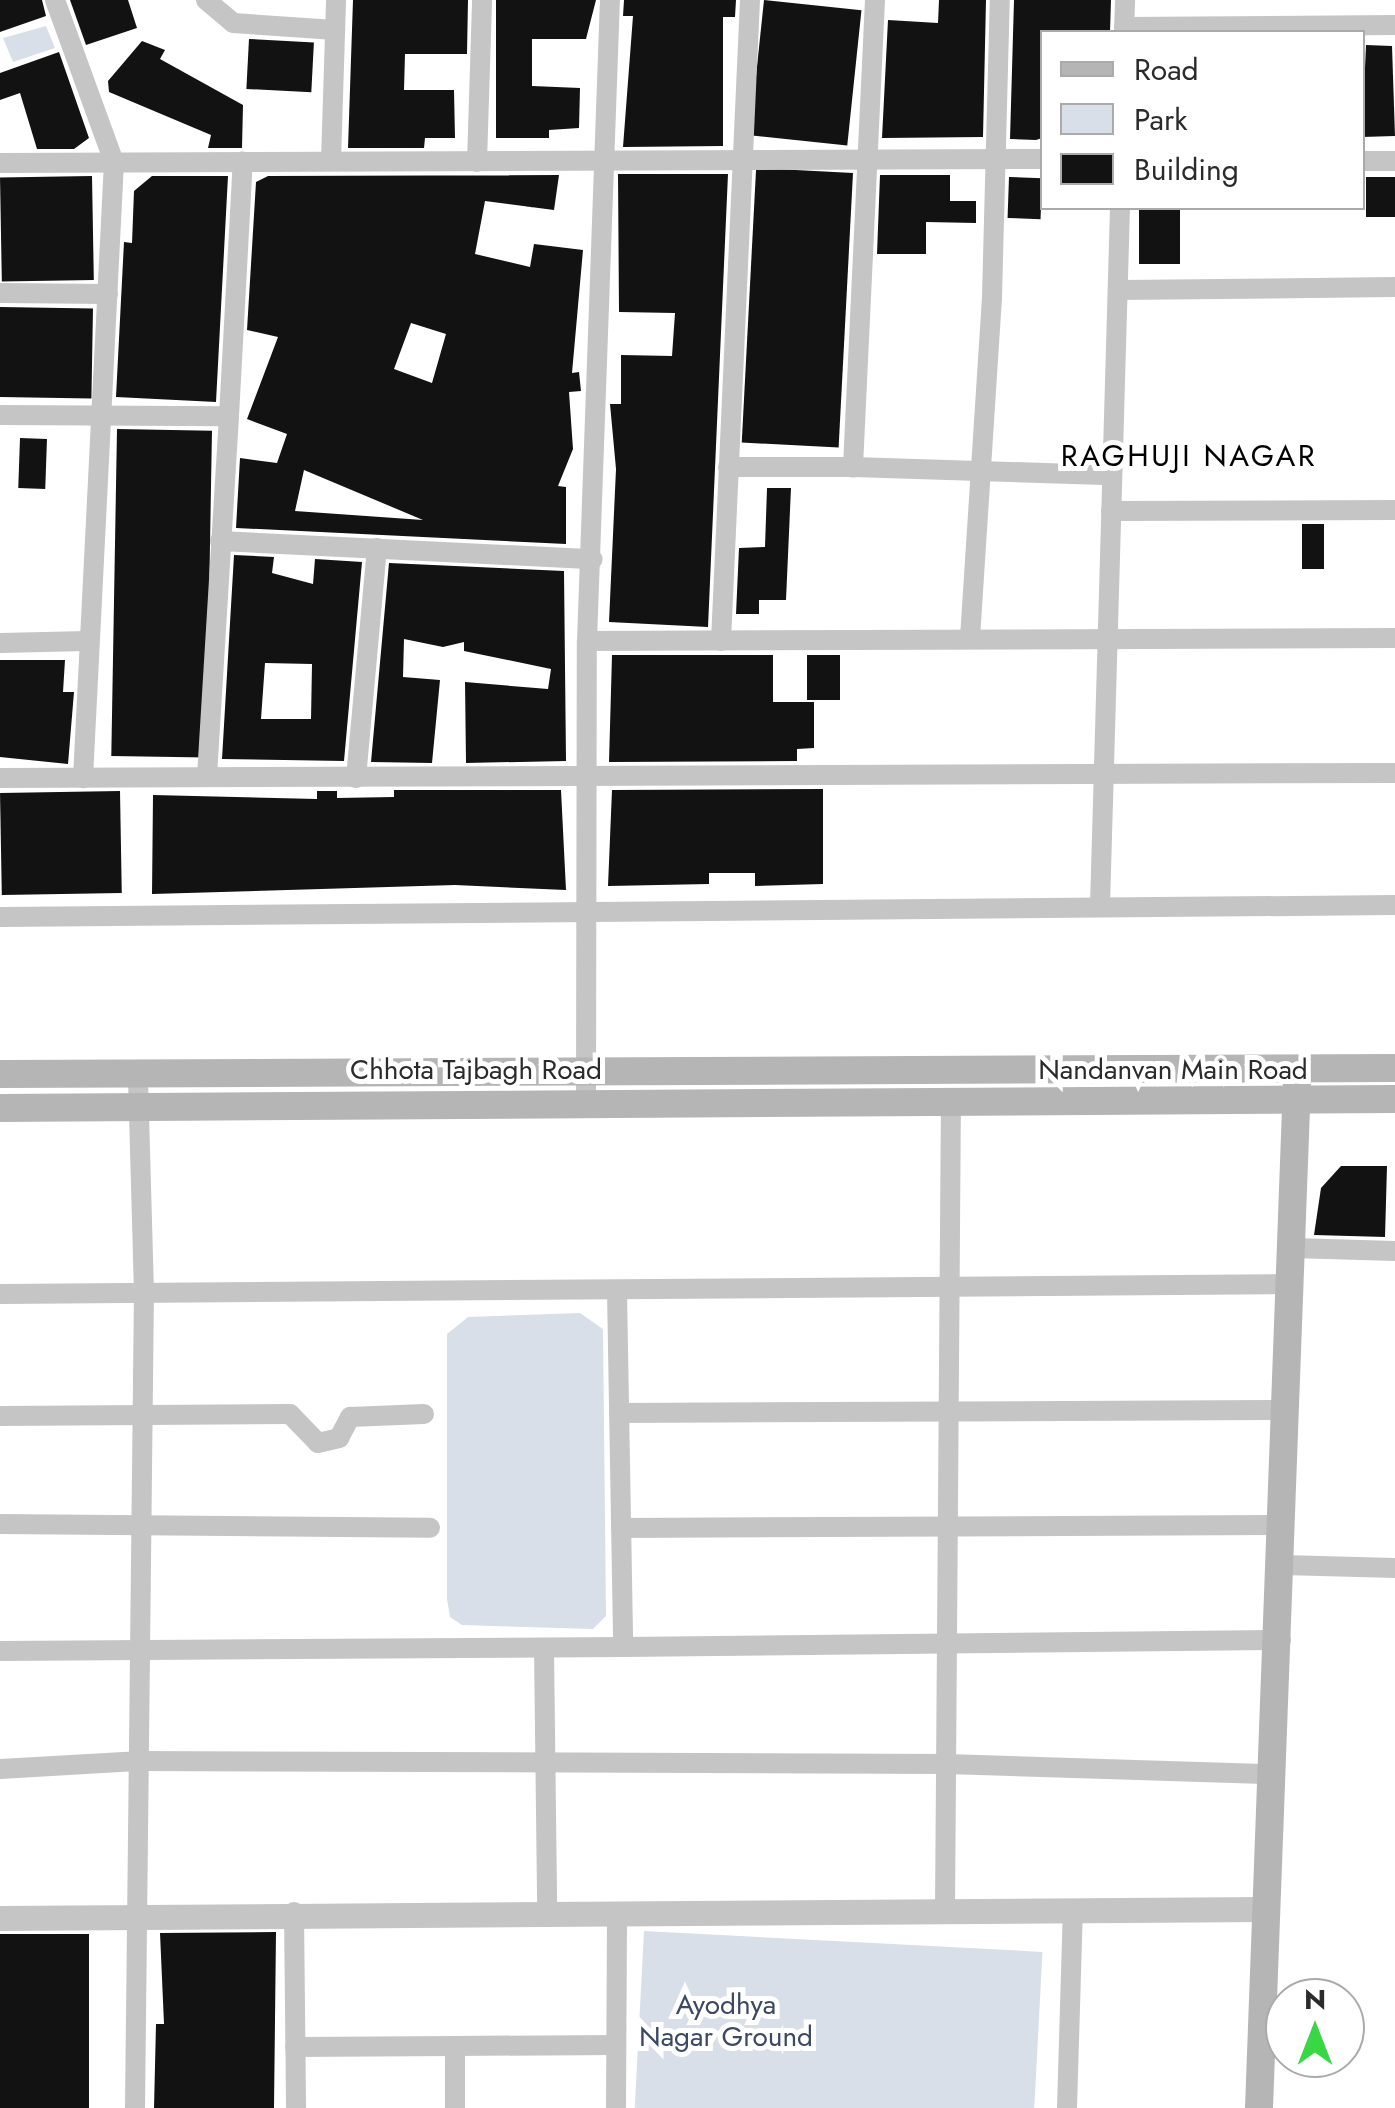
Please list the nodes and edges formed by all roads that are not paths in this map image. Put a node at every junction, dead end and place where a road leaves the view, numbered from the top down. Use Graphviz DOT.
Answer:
graph roads {
  1 [pos="55,0"];
  2 [pos="206,0"];
  3 [pos="336,0"];
  4 [pos="482,0"];
  5 [pos="610,0"];
  6 [pos="750,0"];
  7 [pos="875,0"];
  8 [pos="1000,0"];
  9 [pos="1125,0"];
  10 [pos="1395,25"];
  11 [pos="335,30"];
  12 [pos="1124,30"];
  13 [pos="867,159"];
  14 [pos="995,159"];
  15 [pos="1040,159"];
  16 [pos="243,161"];
  17 [pos="331,161"];
  18 [pos="1365,161"];
  19 [pos="1395,161"];
  20 [pos="114,162"];
  21 [pos="477,162"];
  22 [pos="605,162"];
  23 [pos="0,163"];
  24 [pos="744,164"];
  25 [pos="1120,210"];
  26 [pos="1395,287"];
  27 [pos="1120,290"];
  28 [pos="0,293"];
  29 [pos="108,294"];
  30 [pos="0,415"];
  31 [pos="102,416"];
  32 [pos="229,416"];
  33 [pos="728,467"];
  34 [pos="852,467"];
  35 [pos="977,473"];
  36 [pos="1112,476"];
  37 [pos="1395,510"];
  38 [pos="1111,511"];
  39 [pos="220,541"];
  40 [pos="377,548"];
  41 [pos="592,560"];
  42 [pos="970,638"];
  43 [pos="1395,638"];
  44 [pos="587,641"];
  45 [pos="87,642"];
  46 [pos="720,642"];
  47 [pos="1106,642"];
  48 [pos="0,643"];
  49 [pos="1395,772"];
  50 [pos="1102,774"];
  51 [pos="207,776"];
  52 [pos="0,778"];
  53 [pos="83,778"];
  54 [pos="356,778"];
  55 [pos="587,778"];
  56 [pos="1100,906"];
  57 [pos="1395,906"];
  58 [pos="585,911"];
  59 [pos="0,916"];
  60 [pos="1395,1068"];
  61 [pos="588,1069"];
  62 [pos="952,1070"];
  63 [pos="1297,1070"];
  64 [pos="138,1072"];
  65 [pos="0,1074"];
  66 [pos="1296,1099"];
  67 [pos="1395,1099"];
  68 [pos="951,1102"];
  69 [pos="586,1103"];
  70 [pos="139,1107"];
  71 [pos="0,1108"];
  72 [pos="1292,1248"];
  73 [pos="1395,1251"];
  74 [pos="1291,1284"];
  75 [pos="950,1289"];
  76 [pos="617,1291"];
  77 [pos="144,1293"];
  78 [pos="0,1294"];
  79 [pos="1288,1410"];
  80 [pos="619,1413"];
  81 [pos="142,1414"];
  82 [pos="424,1414"];
  83 [pos="949,1415"];
  84 [pos="0,1416"];
  85 [pos="0,1524"];
  86 [pos="140,1526"];
  87 [pos="1284,1526"];
  88 [pos="430,1528"];
  89 [pos="621,1528"];
  90 [pos="948,1528"];
  91 [pos="1283,1565"];
  92 [pos="1395,1568"];
  93 [pos="1281,1640"];
  94 [pos="623,1647"];
  95 [pos="544,1648"];
  96 [pos="948,1648"];
  97 [pos="0,1651"];
  98 [pos="136,1652"];
  99 [pos="137,1761"];
  100 [pos="546,1764"];
  101 [pos="947,1764"];
  102 [pos="0,1769"];
  103 [pos="1274,1774"];
  104 [pos="1266,1909"];
  105 [pos="945,1911"];
  106 [pos="1073,1911"];
  107 [pos="137,1912"];
  108 [pos="294,1912"];
  109 [pos="547,1912"];
  110 [pos="617,1912"];
  111 [pos="0,1918"];
  112 [pos="455,2046"];
  113 [pos="616,2046"];
  114 [pos="295,2047"];
  115 [pos="135,2108"];
  116 [pos="296,2108"];
  117 [pos="455,2108"];
  118 [pos="616,2108"];
  119 [pos="1067,2108"];
  120 [pos="1259,2108"];
  1 -- 20 [label="street"];
  2 -- 11 [label="street"];
  3 -- 11 [label="street"];
  4 -- 21 [label="street"];
  5 -- 22 [label="street"];
  6 -- 24 [label="street"];
  7 -- 13 [label="street"];
  8 -- 14 [label="street"];
  9 -- 12 [label="street"];
  10 -- 12 [label="street"];
  11 -- 17 [label="street"];
  13 -- 14 [label="street"];
  13 -- 24 [label="street"];
  13 -- 34 [label="street"];
  14 -- 15 [label="street"];
  14 -- 35 [label="street"];
  16 -- 17 [label="street"];
  16 -- 20 [label="street"];
  16 -- 32 [label="street"];
  17 -- 21 [label="street"];
  18 -- 19 [label="street"];
  20 -- 23 [label="street"];
  20 -- 29 [label="street"];
  21 -- 22 [label="street"];
  22 -- 24 [label="street"];
  22 -- 41 [label="street"];
  24 -- 33 [label="street"];
  25 -- 27 [label="street"];
  26 -- 27 [label="street"];
  27 -- 36 [label="street"];
  28 -- 29 [label="street"];
  29 -- 31 [label="street"];
  30 -- 31 [label="street"];
  31 -- 32 [label="street"];
  31 -- 45 [label="street"];
  32 -- 39 [label="street"];
  33 -- 34 [label="street"];
  33 -- 46 [label="street"];
  34 -- 35 [label="street"];
  35 -- 36 [label="street"];
  35 -- 42 [label="street"];
  36 -- 38 [label="street"];
  37 -- 38 [label="street"];
  38 -- 47 [label="street"];
  39 -- 40 [label="street"];
  39 -- 51 [label="street"];
  40 -- 41 [label="street"];
  40 -- 54 [label="street"];
  41 -- 44 [label="street"];
  42 -- 46 [label="street"];
  42 -- 47 [label="street"];
  43 -- 47 [label="street"];
  44 -- 46 [label="street"];
  44 -- 55 [label="street"];
  45 -- 48 [label="street"];
  45 -- 53 [label="street"];
  47 -- 50 [label="street"];
  49 -- 50 [label="street"];
  50 -- 55 [label="street"];
  50 -- 56 [label="street"];
  51 -- 53 [label="street"];
  51 -- 54 [label="street"];
  52 -- 53 [label="street"];
  54 -- 55 [label="street"];
  55 -- 58 [label="street"];
  56 -- 57 [label="street"];
  56 -- 58 [label="street"];
  58 -- 59 [label="street"];
  58 -- 61 [label="street"];
  60 -- 63 [label="main road, Nandanvan Main Road"];
  61 -- 62 [label="main road, Chhota Tajbagh Road"];
  61 -- 64 [label="main road, Chhota Tajbagh Road"];
  61 -- 69 [label="street"];
  62 -- 63 [label="main road, Nandanvan Main Road"];
  63 -- 66 [label="main road"];
  64 -- 65 [label="main road, Chhota Tajbagh Road"];
  64 -- 70 [label="street"];
  66 -- 67 [label="main road"];
  66 -- 68 [label="main road"];
  66 -- 72 [label="main road"];
  68 -- 69 [label="main road"];
  68 -- 75 [label="street"];
  69 -- 70 [label="main road"];
  70 -- 71 [label="main road"];
  70 -- 77 [label="street"];
  72 -- 73 [label="street"];
  72 -- 74 [label="main road"];
  74 -- 75 [label="street"];
  74 -- 79 [label="main road"];
  75 -- 76 [label="street"];
  75 -- 83 [label="street"];
  76 -- 77 [label="street"];
  76 -- 80 [label="street"];
  77 -- 78 [label="street"];
  77 -- 81 [label="street"];
  79 -- 83 [label="street"];
  79 -- 87 [label="main road"];
  80 -- 83 [label="street"];
  80 -- 89 [label="street"];
  81 -- 82 [label="street"];
  81 -- 84 [label="street"];
  81 -- 86 [label="street"];
  83 -- 90 [label="street"];
  85 -- 86 [label="street"];
  86 -- 88 [label="street"];
  86 -- 98 [label="street"];
  87 -- 90 [label="street"];
  87 -- 91 [label="main road"];
  89 -- 90 [label="street"];
  89 -- 94 [label="street"];
  90 -- 96 [label="street"];
  91 -- 92 [label="street"];
  91 -- 93 [label="main road"];
  93 -- 96 [label="street"];
  93 -- 103 [label="main road"];
  94 -- 95 [label="street"];
  94 -- 96 [label="street"];
  95 -- 98 [label="street"];
  95 -- 100 [label="street"];
  96 -- 101 [label="street"];
  97 -- 98 [label="street"];
  98 -- 99 [label="street"];
  99 -- 100 [label="street"];
  99 -- 102 [label="street"];
  99 -- 107 [label="street"];
  100 -- 101 [label="street"];
  100 -- 109 [label="street"];
  101 -- 103 [label="street"];
  101 -- 105 [label="street"];
  103 -- 104 [label="main road"];
  104 -- 106 [label="street"];
  104 -- 120 [label="main road"];
  105 -- 106 [label="street"];
  105 -- 110 [label="street"];
  106 -- 119 [label="street"];
  107 -- 108 [label="street"];
  107 -- 111 [label="street"];
  107 -- 115 [label="street"];
  108 -- 109 [label="street"];
  108 -- 114 [label="street"];
  109 -- 110 [label="street"];
  110 -- 113 [label="street"];
  112 -- 113 [label="street"];
  112 -- 114 [label="street"];
  112 -- 117 [label="street"];
  113 -- 118 [label="street"];
  114 -- 116 [label="street"];
}
